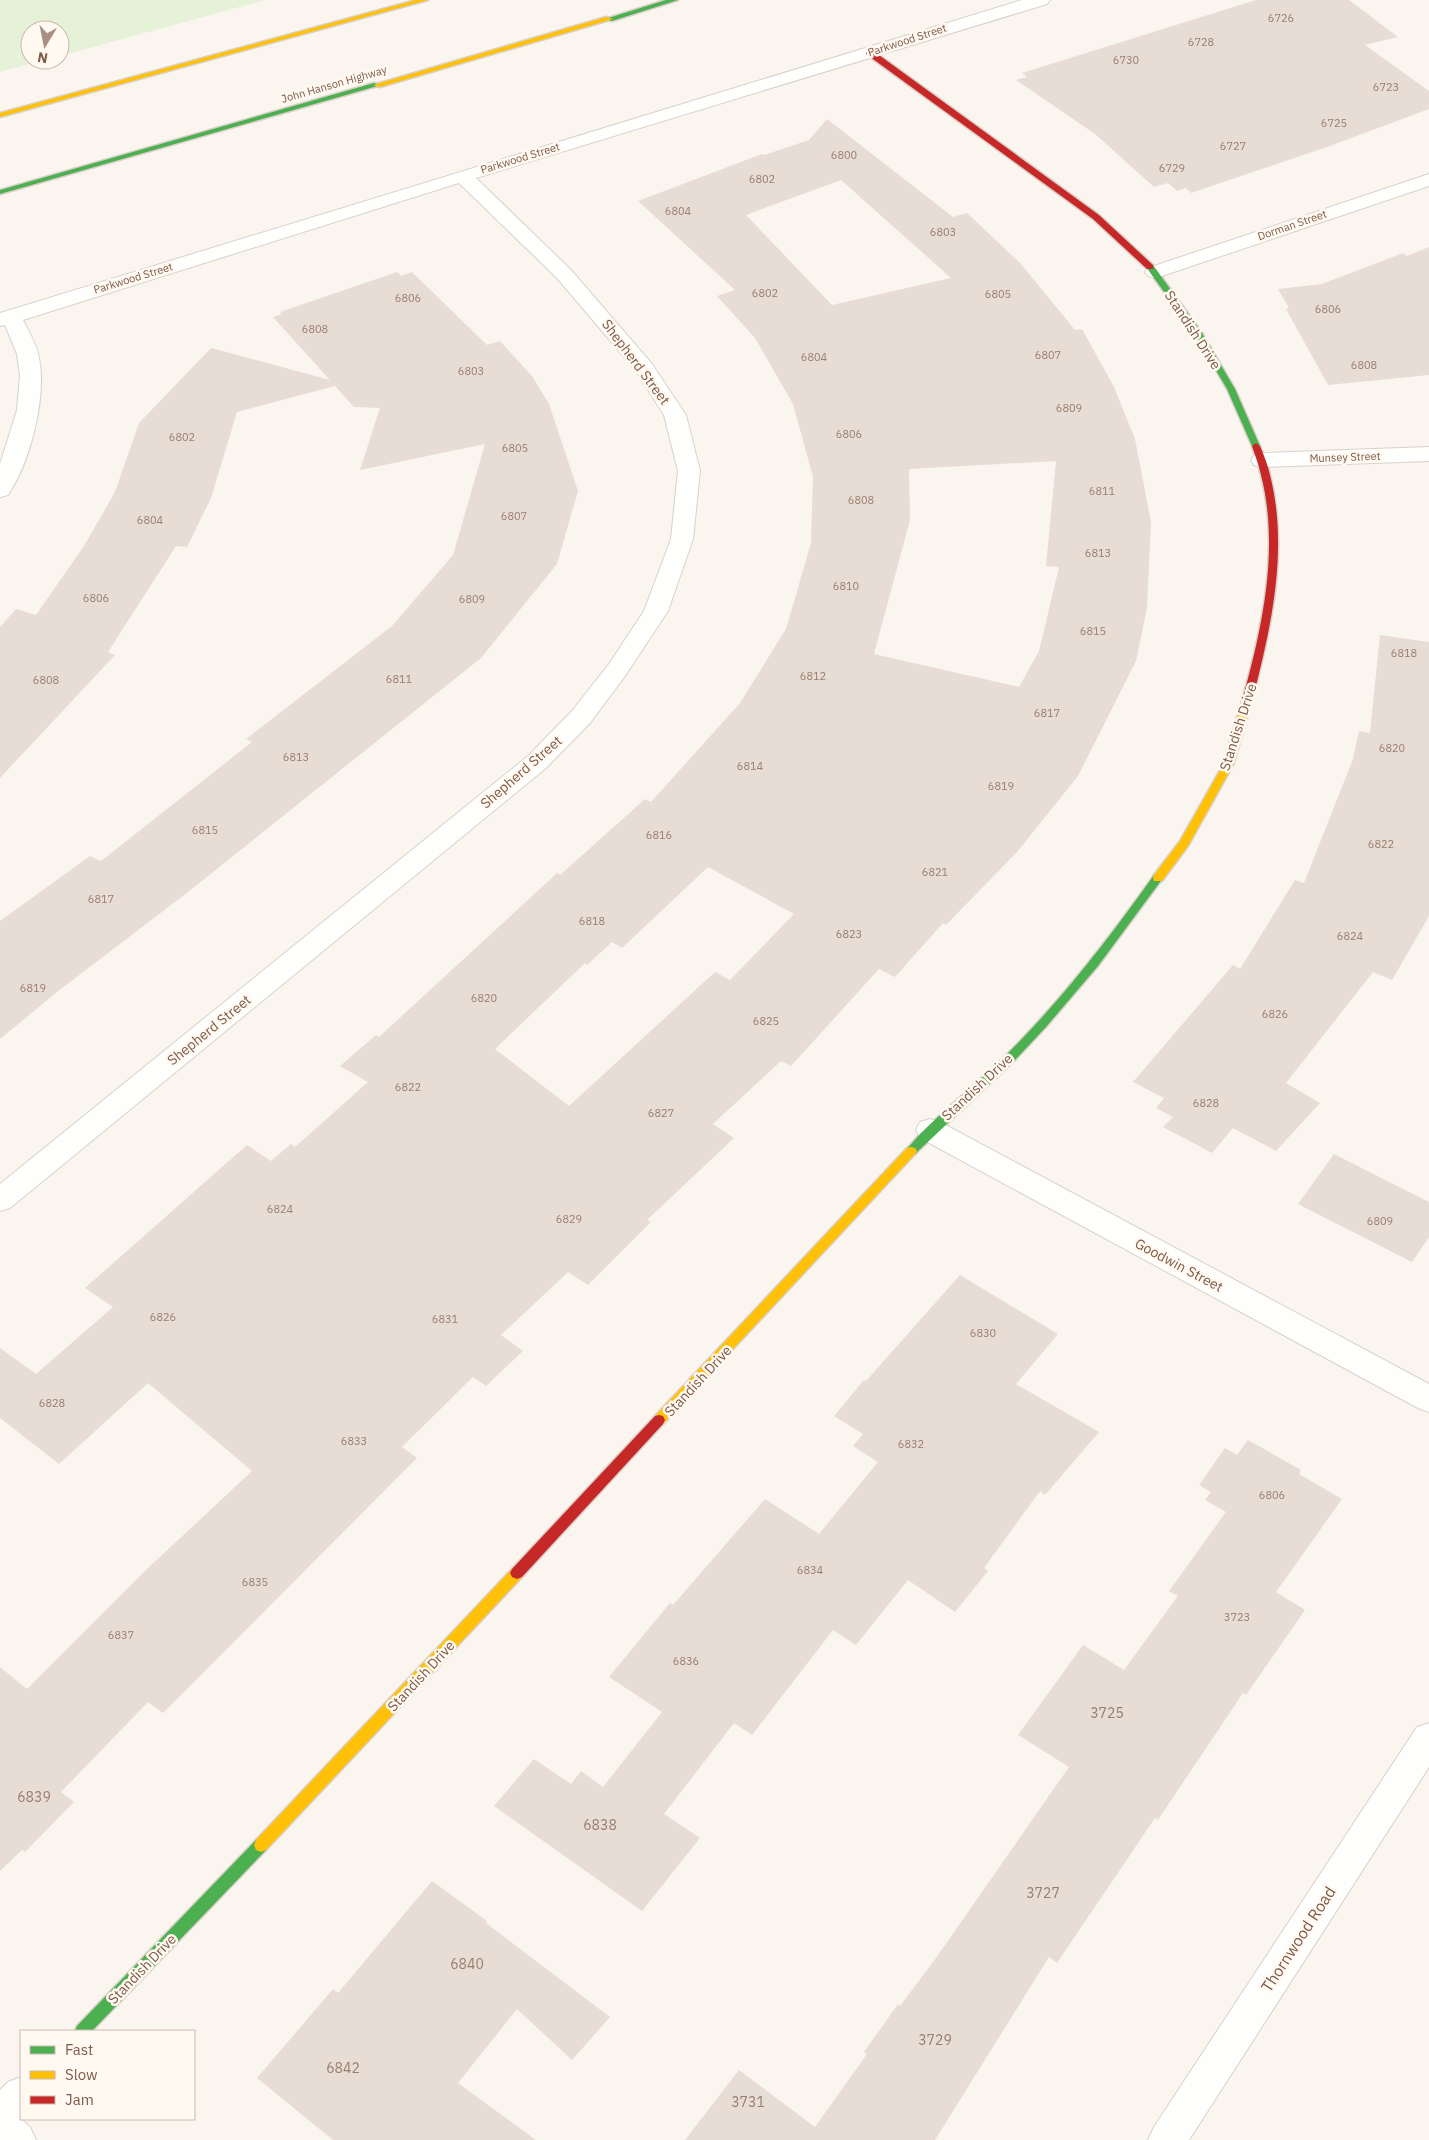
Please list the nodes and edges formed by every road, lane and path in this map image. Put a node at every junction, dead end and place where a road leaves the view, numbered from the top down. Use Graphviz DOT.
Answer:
graph roads {
  1 [pos="424,0"];
  2 [pos="674,0"];
  3 [pos="1041,0"];
  4 [pos="869,52"];
  5 [pos="0,115"];
  6 [pos="463,176"];
  7 [pos="1429,180"];
  8 [pos="0,192"];
  9 [pos="1155,272"];
  10 [pos="5,318"];
  11 [pos="1429,454"];
  12 [pos="1262,460"];
  13 [pos="0,490"];
  14 [pos="930,1130"];
  15 [pos="0,1200"];
  16 [pos="1429,1399"];
  17 [pos="1429,1738"];
  18 [pos="83,2030"];
  19 [pos="20,2096"];
  20 [pos="0,2117"];
  21 [pos="0,2125"];
  22 [pos="17,2140"];
  23 [pos="1167,2140"];
  1 -- 5 [label="main road"];
  2 -- 8 [label="main road, John Hanson Highway"];
  3 -- 4 [label="street, Parkwood Street"];
  4 -- 6 [label="street, Parkwood Street"];
  4 -- 9 [label="main road, Standish Drive"];
  6 -- 10 [label="street, Parkwood Street"];
  6 -- 15 [label="street, Shepherd Street"];
  7 -- 9 [label="street, Dorman Street"];
  9 -- 12 [label="main road, Standish Drive"];
  10 -- 13 [label="street"];
  11 -- 12 [label="street, Munsey Street"];
  12 -- 14 [label="main road, Standish Drive"];
  14 -- 16 [label="street, Goodwin Street"];
  14 -- 18 [label="main road, Standish Drive"];
  17 -- 23 [label="street, Thornwood Road"];
  19 -- 20 [label="street"];
  21 -- 22 [label="street"];
}
